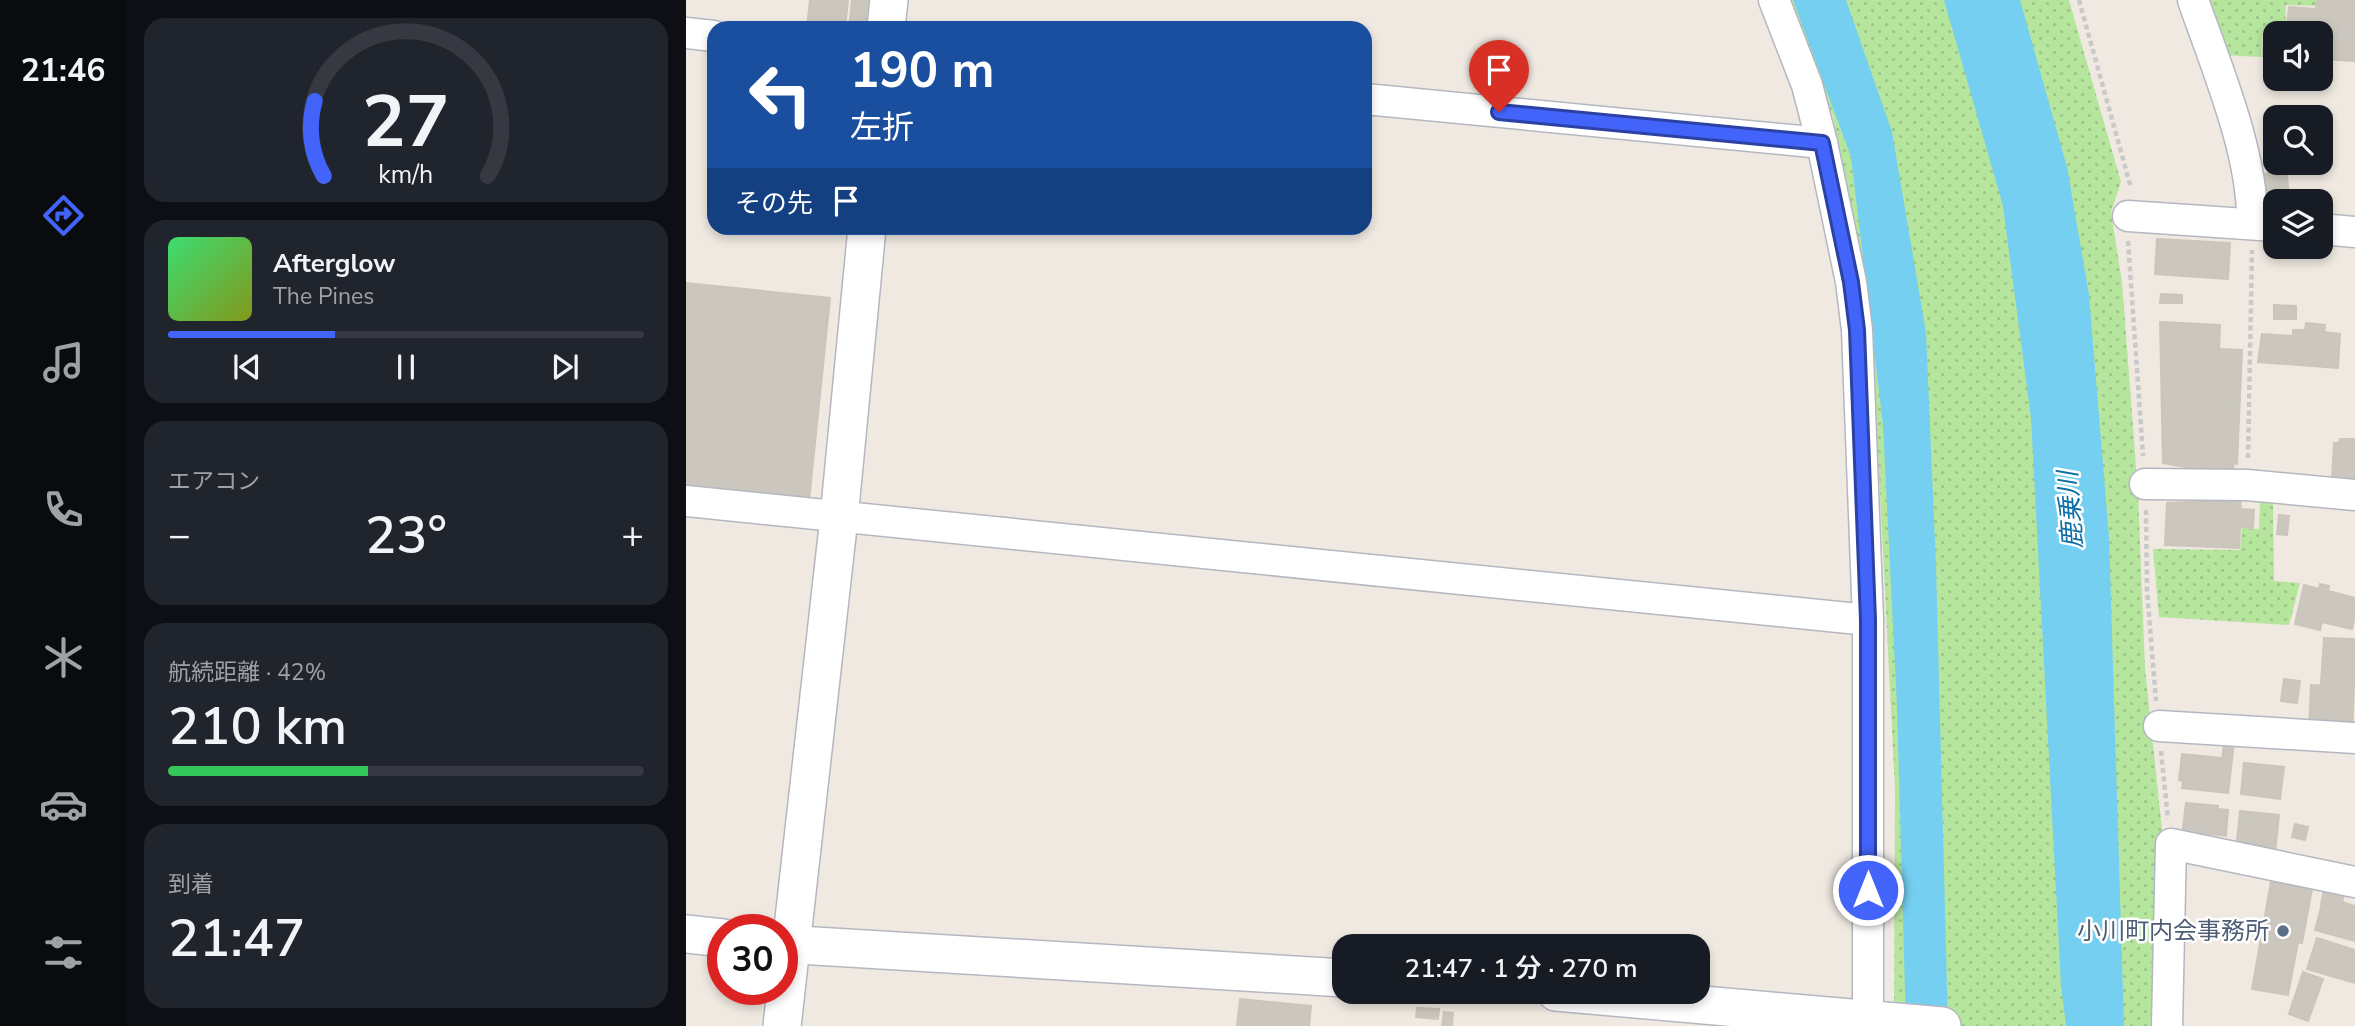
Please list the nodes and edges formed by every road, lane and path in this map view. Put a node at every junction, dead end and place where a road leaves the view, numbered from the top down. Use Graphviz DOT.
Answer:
graph roads {
  1 [pos="890,0"];
  2 [pos="1774,0"];
  3 [pos="2078,0"];
  4 [pos="2193,0"];
  5 [pos="888,21"];
  6 [pos="686,33"];
  7 [pos="707,35"];
  8 [pos="1372,100"];
  9 [pos="1822,143"];
  10 [pos="2128,216"];
  11 [pos="2263,222"];
  12 [pos="2263,225"];
  13 [pos="2333,230"];
  14 [pos="2355,232"];
  15 [pos="866,235"];
  16 [pos="2263,240"];
  17 [pos="2145,484"];
  18 [pos="2247,485"];
  19 [pos="2355,495"];
  20 [pos="686,502"];
  21 [pos="839,518"];
  22 [pos="1868,620"];
  23 [pos="2159,726"];
  24 [pos="2355,738"];
  25 [pos="2171,844"];
  26 [pos="2355,882"];
  27 [pos="790,914"];
  28 [pos="686,934"];
  29 [pos="707,936"];
  30 [pos="798,945"];
  31 [pos="1332,977"];
  32 [pos="1689,1004"];
  33 [pos="783,1005"];
  34 [pos="1878,1021"];
  35 [pos="782,1026"];
  36 [pos="1942,1026"];
  37 [pos="2167,1026"];
  1 -- 5 [label="street"];
  2 -- 9 [label="street"];
  3 -- 10 [label="path"];
  4 -- 11 [label="street"];
  6 -- 7 [label="street"];
  8 -- 9 [label="street"];
  9 -- 22 [label="street"];
  10 -- 12 [label="street"];
  10 -- 17 [label="path"];
  13 -- 14 [label="street"];
  15 -- 21 [label="street"];
  16 -- 18 [label="path"];
  17 -- 18 [label="street"];
  17 -- 23 [label="path"];
  18 -- 19 [label="street"];
  20 -- 21 [label="street"];
  21 -- 22 [label="street"];
  21 -- 27 [label="street"];
  22 -- 34 [label="street"];
  23 -- 24 [label="street"];
  23 -- 25 [label="path"];
  25 -- 26 [label="street"];
  25 -- 37 [label="street"];
  28 -- 29 [label="street"];
  30 -- 31 [label="street"];
  32 -- 34 [label="street"];
  33 -- 35 [label="street"];
  34 -- 36 [label="street"];
}
